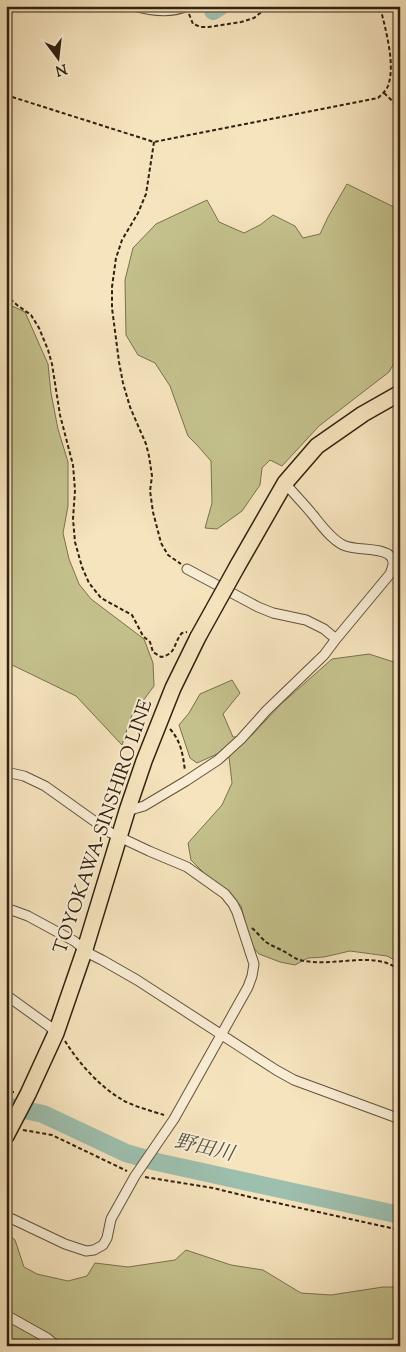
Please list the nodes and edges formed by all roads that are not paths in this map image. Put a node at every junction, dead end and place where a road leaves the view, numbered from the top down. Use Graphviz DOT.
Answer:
graph roads {
  1 [pos="134,6"];
  2 [pos="188,7"];
  3 [pos="400,392"];
  4 [pos="285,483"];
  5 [pos="396,557"];
  6 [pos="187,569"];
  7 [pos="336,639"];
  8 [pos="6,772"];
  9 [pos="127,810"];
  10 [pos="120,838"];
  11 [pos="6,908"];
  12 [pos="84,949"];
  13 [pos="6,995"];
  14 [pos="56,1033"];
  15 [pos="222,1034"];
  16 [pos="400,1119"];
  17 [pos="10,1129"];
  18 [pos="6,1216"];
  19 [pos="6,1315"];
  20 [pos="57,1346"];
  1 -- 2 [label="street"];
  3 -- 4 [label="main road, TOYOKAWA-SINSHIRO LINE"];
  4 -- 5 [label="street"];
  4 -- 9 [label="main road, TOYOKAWA-SINSHIRO LINE, bridge"];
  5 -- 7 [label="street"];
  6 -- 7 [label="street"];
  7 -- 9 [label="street"];
  8 -- 10 [label="street"];
  9 -- 10 [label="main road, TOYOKAWA-SINSHIRO LINE"];
  10 -- 12 [label="main road, TOYOKAWA-SINSHIRO LINE"];
  10 -- 15 [label="street"];
  11 -- 12 [label="street"];
  12 -- 14 [label="main road, TOYOKAWA-SINSHIRO LINE"];
  12 -- 15 [label="street"];
  13 -- 14 [label="street"];
  14 -- 17 [label="main road, TOYOKAWA-SINSHIRO LINE"];
  15 -- 16 [label="street"];
  15 -- 18 [label="street"];
  19 -- 20 [label="street"];
}
